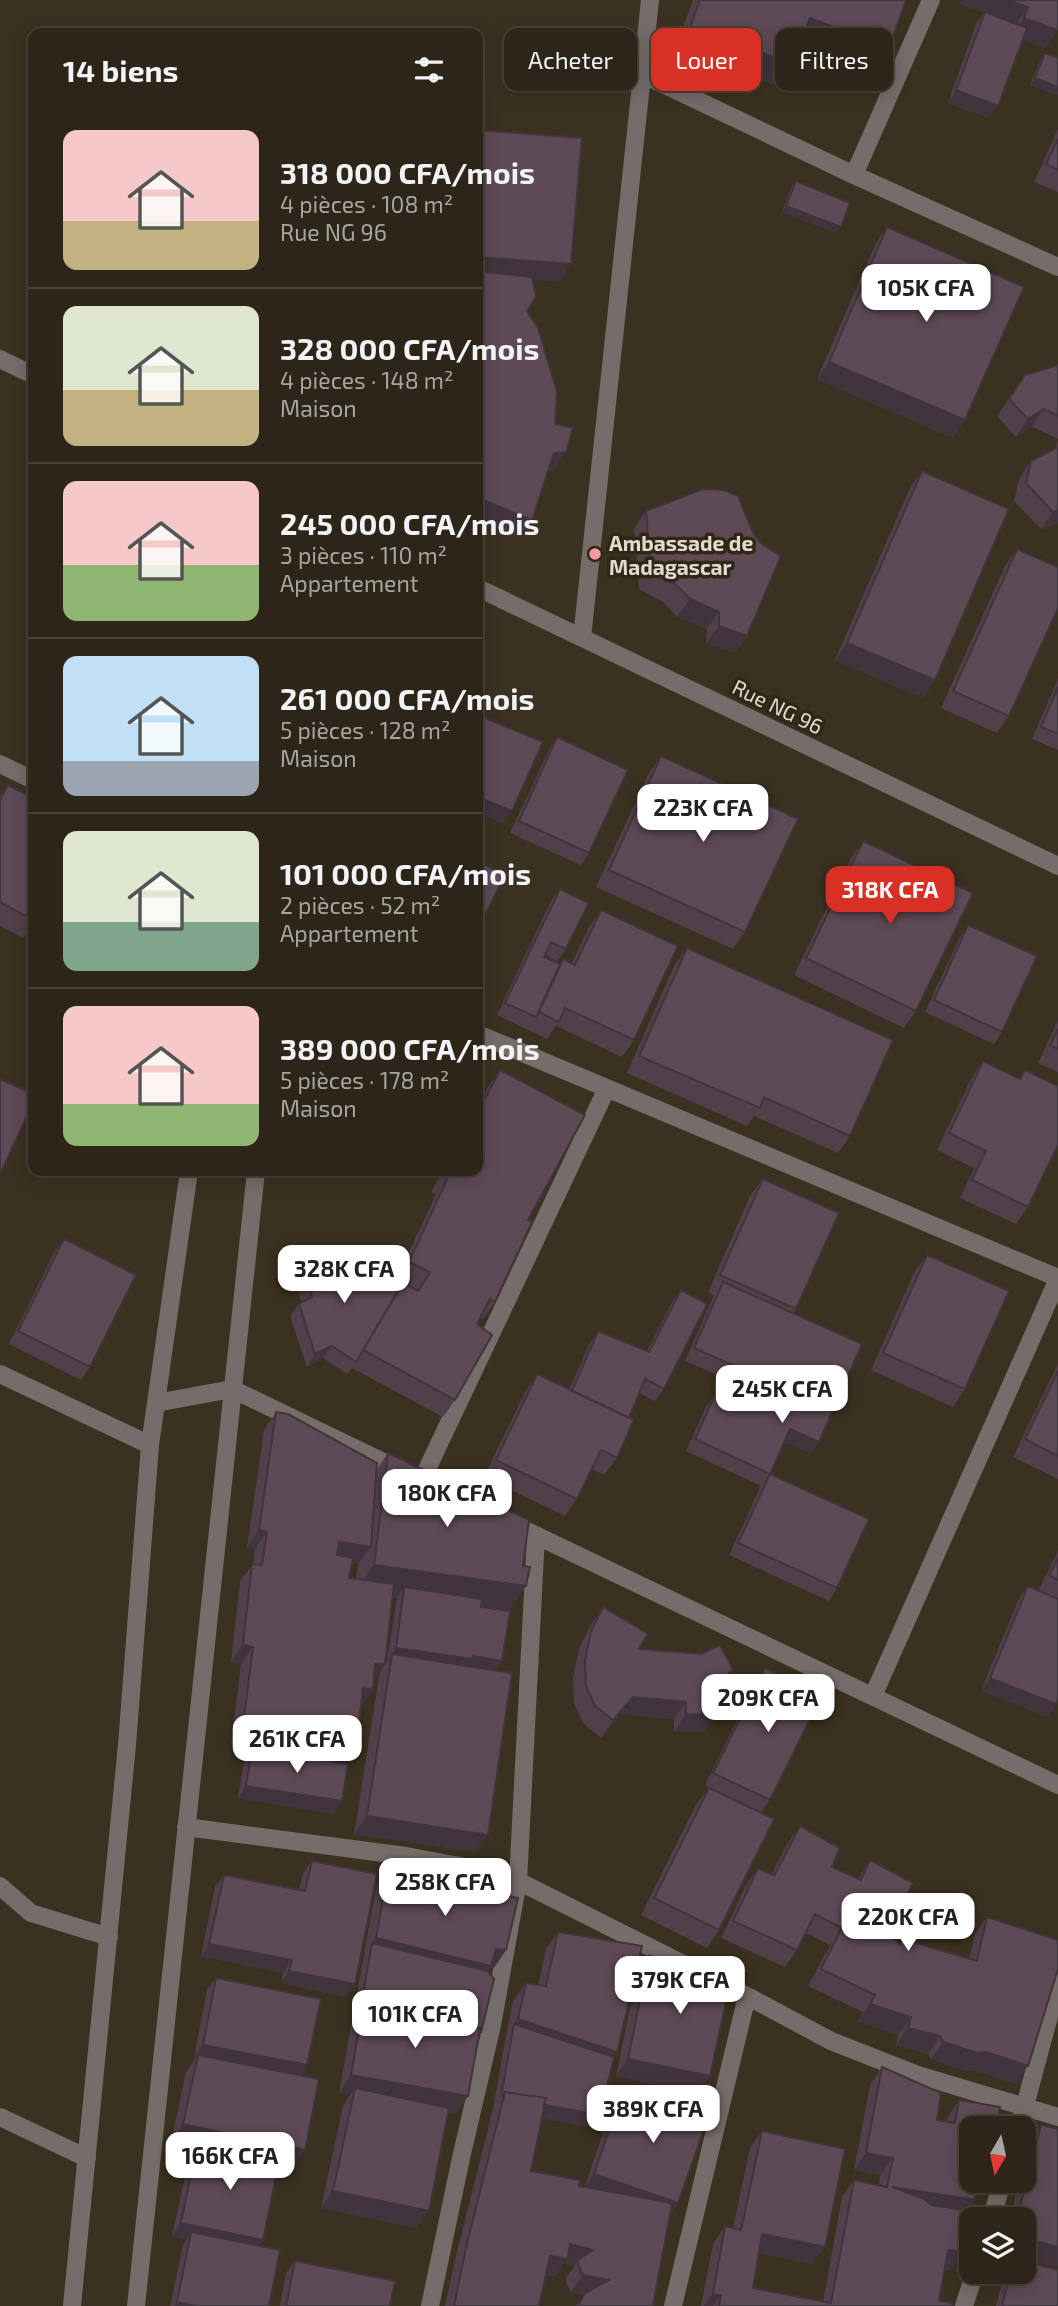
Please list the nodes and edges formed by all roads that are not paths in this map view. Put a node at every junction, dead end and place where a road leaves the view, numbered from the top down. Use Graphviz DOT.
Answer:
graph roads {
  1 [pos="650,0"];
  2 [pos="931,0"];
  3 [pos="642,74"];
  4 [pos="854,175"];
  5 [pos="1058,267"];
  6 [pos="0,359"];
  7 [pos="28,373"];
  8 [pos="483,590"];
  9 [pos="582,638"];
  10 [pos="0,764"];
  11 [pos="28,778"];
  12 [pos="1058,866"];
  13 [pos="483,1036"];
  14 [pos="607,1088"];
  15 [pos="188,1176"];
  16 [pos="255,1176"];
  17 [pos="1058,1278"];
  18 [pos="0,1374"];
  19 [pos="232,1389"];
  20 [pos="156,1402"];
  21 [pos="150,1445"];
  22 [pos="490,1513"];
  23 [pos="536,1535"];
  24 [pos="873,1696"];
  25 [pos="1058,1785"];
  26 [pos="187,1827"];
  27 [pos="518,1881"];
  28 [pos="0,1886"];
  29 [pos="109,1937"];
  30 [pos="1058,1983"];
  31 [pos="747,1996"];
  32 [pos="1026,2108"];
  33 [pos="0,2116"];
  34 [pos="1023,2116"];
  35 [pos="1058,2117"];
  36 [pos="87,2158"];
  37 [pos="971,2284"];
  38 [pos="72,2306"];
  39 [pos="136,2306"];
  40 [pos="430,2306"];
  41 [pos="673,2306"];
  42 [pos="964,2306"];
  1 -- 3 [label="street"];
  2 -- 4 [label="street"];
  3 -- 4 [label="street"];
  3 -- 9 [label="street"];
  4 -- 5 [label="street"];
  6 -- 7 [label="street"];
  8 -- 9 [label="street, Rue NG 96"];
  9 -- 12 [label="street, Rue NG 96"];
  10 -- 11 [label="street"];
  13 -- 14 [label="street"];
  14 -- 17 [label="street"];
  14 -- 19 [label="street"];
  15 -- 20 [label="street"];
  16 -- 19 [label="street"];
  17 -- 24 [label="street"];
  18 -- 21 [label="street"];
  19 -- 20 [label="street"];
  19 -- 26 [label="street"];
  20 -- 21 [label="street"];
  21 -- 29 [label="street"];
  22 -- 23 [label="street"];
  23 -- 24 [label="street"];
  23 -- 27 [label="street"];
  24 -- 25 [label="street"];
  26 -- 27 [label="street"];
  26 -- 39 [label="street"];
  27 -- 31 [label="street"];
  27 -- 40 [label="street"];
  28 -- 29 [label="street"];
  29 -- 36 [label="street"];
  30 -- 32 [label="street"];
  31 -- 32 [label="street"];
  31 -- 41 [label="street"];
  32 -- 34 [label="street"];
  32 -- 35 [label="street"];
  33 -- 36 [label="street"];
  36 -- 38 [label="street"];
  37 -- 42 [label="street"];
}
